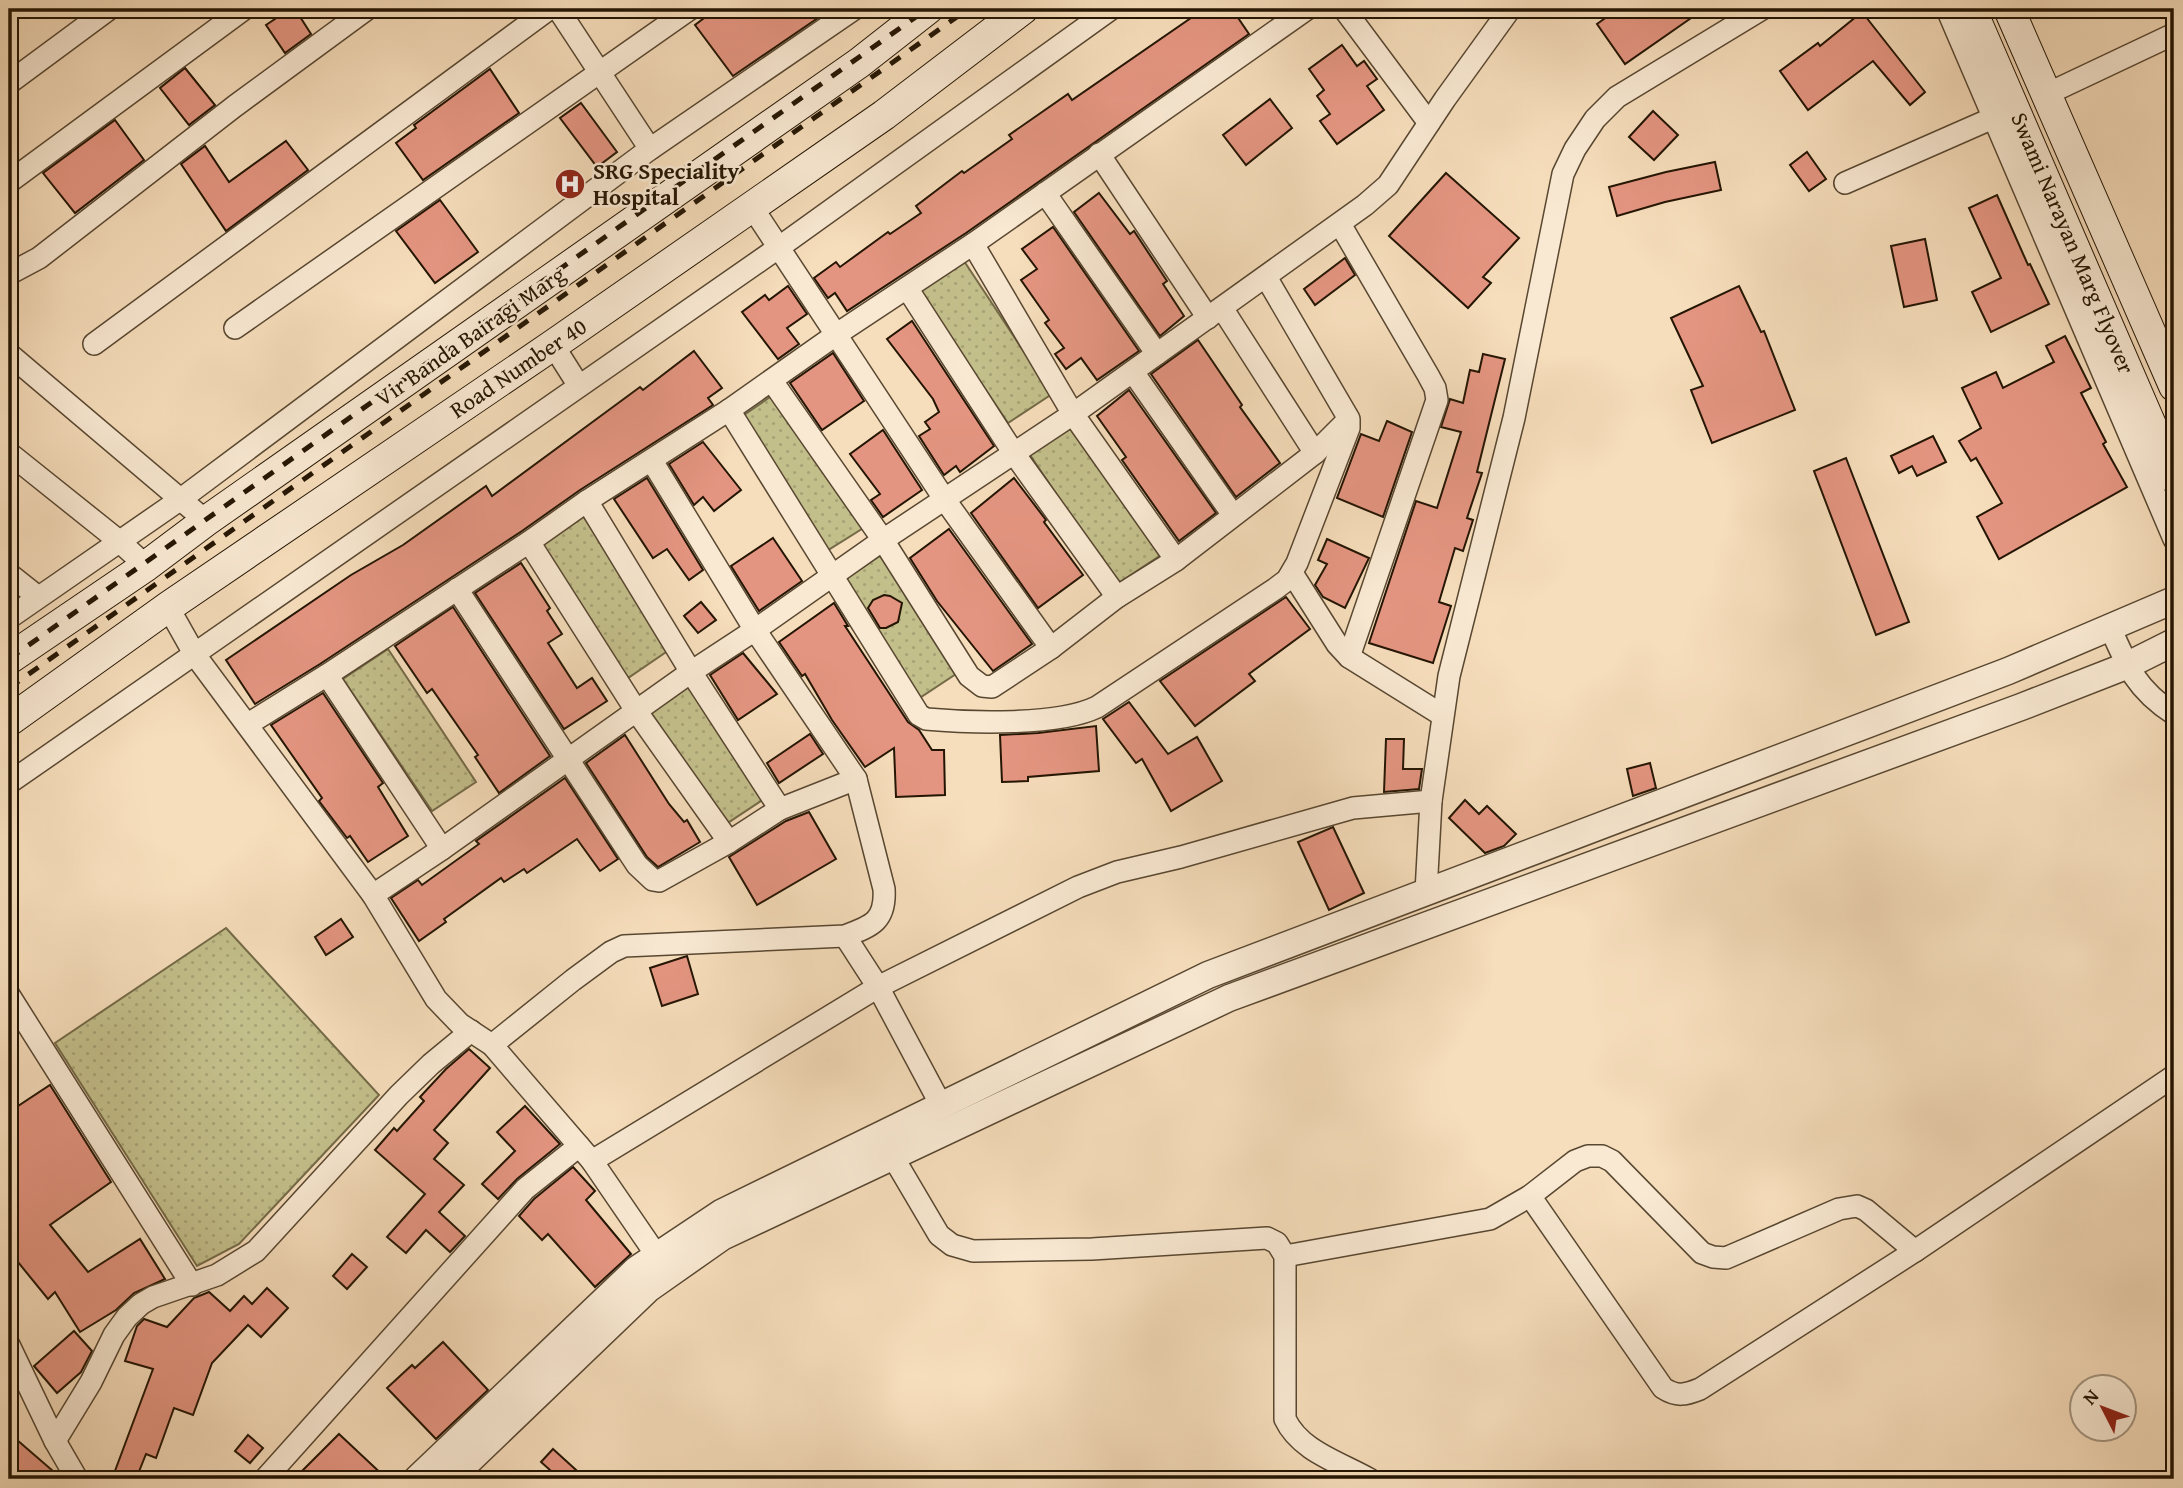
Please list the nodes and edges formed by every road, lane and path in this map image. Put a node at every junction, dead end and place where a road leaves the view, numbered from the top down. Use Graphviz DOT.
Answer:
graph roads {
  1 [pos="109,9"];
  2 [pos="244,9"];
  3 [pos="367,9"];
  4 [pos="550,9"];
  5 [pos="558,9"];
  6 [pos="690,9"];
  7 [pos="854,9"];
  8 [pos="928,9"];
  9 [pos="1023,9"];
  10 [pos="1111,9"];
  11 [pos="1307,9"];
  12 [pos="1343,9"];
  13 [pos="1510,9"];
  14 [pos="1762,9"];
  15 [pos="1947,9"];
  16 [pos="1971,9"];
  17 [pos="2009,9"];
  18 [pos="2174,34"];
  19 [pos="599,73"];
  20 [pos="9,83"];
  21 [pos="2047,94"];
  22 [pos="1993,118"];
  23 [pos="1429,123"];
  24 [pos="650,149"];
  25 [pos="1099,154"];
  26 [pos="9,182"];
  27 [pos="1845,183"];
  28 [pos="1045,193"];
  29 [pos="752,207"];
  30 [pos="1340,224"];
  31 [pos="973,244"];
  32 [pos="778,248"];
  33 [pos="9,274"];
  34 [pos="1266,277"];
  35 [pos="907,288"];
  36 [pos="1215,313"];
  37 [pos="235,328"];
  38 [pos="837,334"];
  39 [pos="94,344"];
  40 [pos="553,345"];
  41 [pos="9,354"];
  42 [pos="1157,354"];
  43 [pos="1133,372"];
  44 [pos="772,381"];
  45 [pos="579,386"];
  46 [pos="2174,386"];
  47 [pos="729,410"];
  48 [pos="1073,414"];
  49 [pos="1349,419"];
  50 [pos="1013,452"];
  51 [pos="9,453"];
  52 [pos="1315,453"];
  53 [pos="652,461"];
  54 [pos="2174,478"];
  55 [pos="181,499"];
  56 [pos="946,500"];
  57 [pos="587,502"];
  58 [pos="1233,514"];
  59 [pos="206,521"];
  60 [pos="2174,538"];
  61 [pos="883,540"];
  62 [pos="119,541"];
  63 [pos="529,542"];
  64 [pos="1176,560"];
  65 [pos="146,566"];
  66 [pos="1292,573"];
  67 [pos="9,574"];
  68 [pos="831,576"];
  69 [pos="457,589"];
  70 [pos="38,597"];
  71 [pos="1117,597"];
  72 [pos="2174,600"];
  73 [pos="168,607"];
  74 [pos="9,618"];
  75 [pos="2110,627"];
  76 [pos="755,630"];
  77 [pos="2174,642"];
  78 [pos="1051,648"];
  79 [pos="195,655"];
  80 [pos="1349,657"];
  81 [pos="9,659"];
  82 [pos="2126,666"];
  83 [pos="691,672"];
  84 [pos="327,675"];
  85 [pos="637,712"];
  86 [pos="2174,714"];
  87 [pos="1442,715"];
  88 [pos="9,721"];
  89 [pos="248,724"];
  90 [pos="567,759"];
  91 [pos="856,779"];
  92 [pos="9,783"];
  93 [pos="1431,801"];
  94 [pos="780,808"];
  95 [pos="729,842"];
  96 [pos="442,849"];
  97 [pos="1426,892"];
  98 [pos="373,894"];
  99 [pos="845,936"];
  100 [pos="878,987"];
  101 [pos="9,995"];
  102 [pos="471,1031"];
  103 [pos="492,1045"];
  104 [pos="2174,1076"];
  105 [pos="941,1105"];
  106 [pos="586,1153"];
  107 [pos="893,1157"];
  108 [pos="1530,1196"];
  109 [pos="1915,1251"];
  110 [pos="657,1256"];
  111 [pos="1285,1256"];
  112 [pos="192,1285"];
  113 [pos="9,1345"];
  114 [pos="55,1441"];
  115 [pos="77,1479"];
  116 [pos="265,1479"];
  117 [pos="417,1479"];
  118 [pos="450,1479"];
  119 [pos="1369,1479"];
  1 -- 20 [label="street"];
  2 -- 26 [label="street"];
  3 -- 33 [label="street"];
  4 -- 39 [label="street"];
  5 -- 19 [label="street"];
  6 -- 19 [label="street"];
  7 -- 24 [label="street"];
  8 -- 59 [label="main road, Vir Banda Bairagi Marg"];
  9 -- 29 [label="main road, Road Number 40"];
  10 -- 32 [label="street"];
  11 -- 25 [label="street"];
  12 -- 23 [label="street"];
  13 -- 23 [label="street"];
  14 -- 87 [label="street"];
  15 -- 22 [label="street"];
  16 -- 54 [label="main road, Swami Narayan Marg Flyover"];
  17 -- 21 [label="main road, Swami Narayan Marg Flyover"];
  18 -- 21 [label="street"];
  19 -- 24 [label="street"];
  19 -- 37 [label="street"];
  21 -- 46 [label="main road, Swami Narayan Marg Flyover"];
  22 -- 27 [label="street"];
  22 -- 60 [label="street"];
  23 -- 30 [label="street"];
  24 -- 55 [label="street"];
  25 -- 28 [label="street"];
  25 -- 36 [label="street"];
  28 -- 31 [label="street"];
  28 -- 42 [label="street"];
  29 -- 32 [label="street"];
  29 -- 40 [label="main road, Road Number 40"];
  30 -- 34 [label="street"];
  30 -- 80 [label="street"];
  31 -- 35 [label="street"];
  31 -- 48 [label="street"];
  32 -- 38 [label="street"];
  32 -- 45 [label="street"];
  34 -- 36 [label="street"];
  34 -- 49 [label="street"];
  35 -- 38 [label="street"];
  35 -- 50 [label="street"];
  36 -- 42 [label="street"];
  36 -- 52 [label="street"];
  38 -- 44 [label="street"];
  38 -- 56 [label="street"];
  40 -- 45 [label="street"];
  40 -- 73 [label="main road, Road Number 40"];
  41 -- 55 [label="street"];
  42 -- 43 [label="street"];
  43 -- 48 [label="street"];
  43 -- 58 [label="street"];
  44 -- 47 [label="street"];
  44 -- 61 [label="street"];
  45 -- 79 [label="street"];
  47 -- 53 [label="street"];
  47 -- 68 [label="street"];
  48 -- 50 [label="street"];
  48 -- 64 [label="street"];
  49 -- 52 [label="street"];
  49 -- 66 [label="street"];
  50 -- 56 [label="street"];
  50 -- 71 [label="street"];
  51 -- 62 [label="street"];
  52 -- 58 [label="street"];
  53 -- 57 [label="street"];
  53 -- 76 [label="street"];
  55 -- 59 [label="street"];
  55 -- 62 [label="street"];
  56 -- 61 [label="street"];
  56 -- 78 [label="street"];
  57 -- 63 [label="street"];
  57 -- 83 [label="street"];
  58 -- 64 [label="street"];
  59 -- 65 [label="main road, Vir Banda Bairagi Marg"];
  61 -- 68 [label="street"];
  61 -- 78 [label="street"];
  62 -- 65 [label="street"];
  62 -- 70 [label="street"];
  63 -- 69 [label="street"];
  63 -- 85 [label="street"];
  64 -- 71 [label="street"];
  65 -- 81 [label="main road, Vir Banda Bairagi Marg"];
  66 -- 68 [label="street"];
  66 -- 80 [label="street"];
  67 -- 70 [label="street"];
  68 -- 76 [label="street"];
  69 -- 84 [label="street"];
  69 -- 90 [label="street"];
  70 -- 74 [label="street"];
  71 -- 78 [label="street"];
  72 -- 75 [label="street"];
  73 -- 79 [label="street"];
  73 -- 88 [label="main road, Road Number 40"];
  75 -- 82 [label="street"];
  75 -- 97 [label="street"];
  76 -- 83 [label="street"];
  76 -- 91 [label="street"];
  77 -- 82 [label="street"];
  79 -- 89 [label="street"];
  79 -- 92 [label="street"];
  80 -- 87 [label="street"];
  82 -- 86 [label="street"];
  82 -- 107 [label="street"];
  83 -- 85 [label="street"];
  83 -- 94 [label="street"];
  84 -- 89 [label="street"];
  84 -- 96 [label="street"];
  85 -- 90 [label="street"];
  85 -- 95 [label="street"];
  87 -- 93 [label="street"];
  89 -- 98 [label="street"];
  90 -- 95 [label="street"];
  90 -- 96 [label="street"];
  91 -- 94 [label="street"];
  91 -- 99 [label="street"];
  93 -- 97 [label="street"];
  93 -- 100 [label="street"];
  94 -- 95 [label="street"];
  96 -- 98 [label="street"];
  97 -- 105 [label="street"];
  98 -- 102 [label="street"];
  99 -- 100 [label="street"];
  99 -- 103 [label="street"];
  100 -- 105 [label="street"];
  100 -- 106 [label="street"];
  101 -- 112 [label="street"];
  102 -- 103 [label="street"];
  102 -- 112 [label="street"];
  103 -- 106 [label="street"];
  104 -- 109 [label="street"];
  105 -- 110 [label="street"];
  106 -- 110 [label="street"];
  106 -- 116 [label="street"];
  107 -- 111 [label="street"];
  107 -- 118 [label="street"];
  108 -- 109 [label="street"];
  108 -- 109 [label="street"];
  108 -- 111 [label="street"];
  110 -- 117 [label="street"];
  111 -- 119 [label="street"];
  112 -- 114 [label="street"];
  113 -- 114 [label="street"];
  114 -- 115 [label="street"];
}
